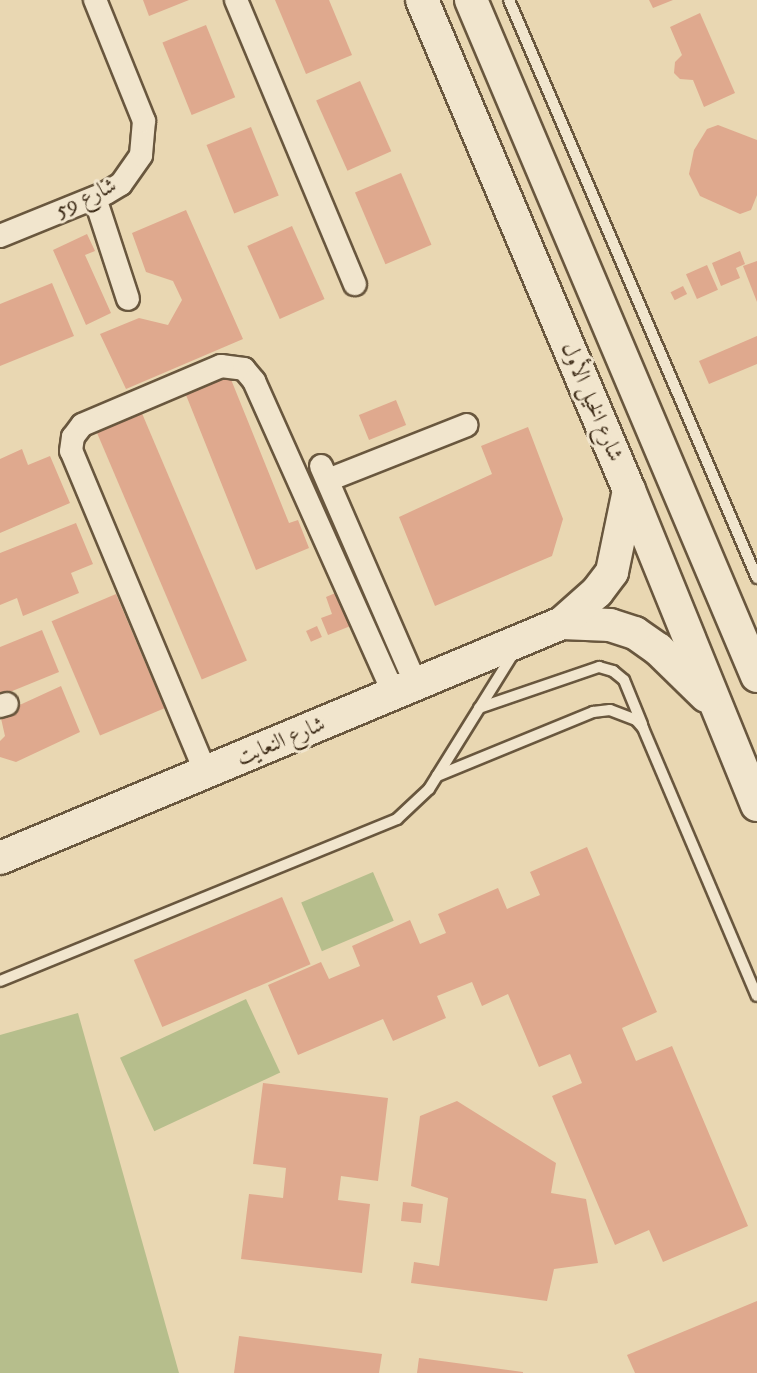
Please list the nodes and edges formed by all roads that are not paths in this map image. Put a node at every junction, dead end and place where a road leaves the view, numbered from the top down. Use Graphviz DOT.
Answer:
graph roads {
  1 [pos="95,0"];
  2 [pos="236,0"];
  3 [pos="422,0"];
  4 [pos="471,0"];
  5 [pos="509,0"];
  6 [pos="95,198"];
  7 [pos="0,236"];
  8 [pos="355,284"];
  9 [pos="128,299"];
  10 [pos="467,424"];
  11 [pos="629,490"];
  12 [pos="757,578"];
  13 [pos="562,623"];
  14 [pos="521,641"];
  15 [pos="757,676"];
  16 [pos="405,689"];
  17 [pos="716,706"];
  18 [pos="479,708"];
  19 [pos="643,729"];
  20 [pos="206,773"];
  21 [pos="437,776"];
  22 [pos="757,805"];
  23 [pos="0,858"];
  24 [pos="0,981"];
  25 [pos="757,996"];
  1 -- 6 [label="street, شارع 59"];
  2 -- 8 [label="street"];
  3 -- 11 [label="main road, شارع الخيل الأول"];
  4 -- 15 [label="main road, شارع الخيل الأول"];
  5 -- 12 [label="lane"];
  6 -- 7 [label="street, شارع 59"];
  6 -- 9 [label="street"];
  10 -- 16 [label="street"];
  11 -- 13 [label="main road, شارع النعايت"];
  11 -- 17 [label="main road, شارع الخيل الأول"];
  13 -- 14 [label="main road, شارع النعايت"];
  13 -- 17 [label="main road, شارع النعايت"];
  14 -- 16 [label="main road, شارع النعايت"];
  14 -- 18 [label="lane"];
  16 -- 20 [label="main road, شارع النعايت"];
  16 -- 20 [label="street"];
  17 -- 22 [label="main road, شارع الخيل الأول"];
  18 -- 19 [label="lane"];
  18 -- 21 [label="lane"];
  19 -- 21 [label="lane"];
  19 -- 25 [label="lane"];
  20 -- 23 [label="main road, شارع النعايت"];
  21 -- 24 [label="lane"];
}
